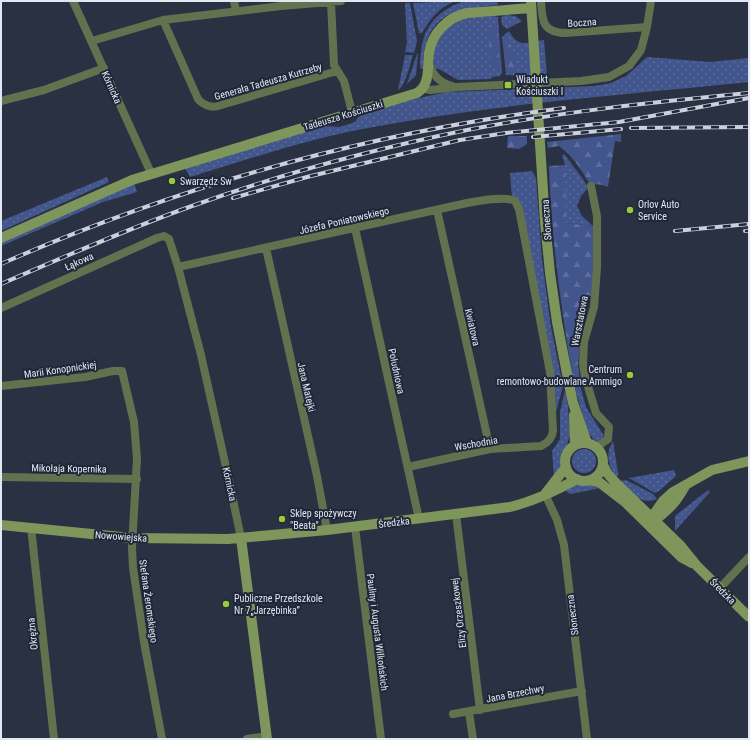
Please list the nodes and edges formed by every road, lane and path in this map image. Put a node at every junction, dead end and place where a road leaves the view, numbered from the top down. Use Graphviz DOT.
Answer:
graph roads {
  1 [pos="73,1"];
  2 [pos="234,1"];
  3 [pos="340,1"];
  4 [pos="541,1"];
  5 [pos="651,1"];
  6 [pos="331,2"];
  7 [pos="531,4"];
  8 [pos="236,11"];
  9 [pos="163,20"];
  10 [pos="648,27"];
  11 [pos="92,41"];
  12 [pos="428,61"];
  13 [pos="104,68"];
  14 [pos="337,71"];
  15 [pos="457,87"];
  16 [pos="422,88"];
  17 [pos="1,101"];
  18 [pos="352,112"];
  19 [pos="151,173"];
  20 [pos="591,186"];
  21 [pos="437,210"];
  22 [pos="355,228"];
  23 [pos="165,236"];
  24 [pos="1,238"];
  25 [pos="266,248"];
  26 [pos="178,267"];
  27 [pos="1,308"];
  28 [pos="122,371"];
  29 [pos="1,386"];
  30 [pos="573,403"];
  31 [pos="548,443"];
  32 [pos="587,443"];
  33 [pos="575,445"];
  34 [pos="597,447"];
  35 [pos="490,449"];
  36 [pos="749,461"];
  37 [pos="603,465"];
  38 [pos="408,467"];
  39 [pos="566,467"];
  40 [pos="1,477"];
  41 [pos="137,479"];
  42 [pos="577,479"];
  43 [pos="590,480"];
  44 [pos="685,486"];
  45 [pos="545,494"];
  46 [pos="663,501"];
  47 [pos="641,507"];
  48 [pos="456,514"];
  49 [pos="419,519"];
  50 [pos="652,521"];
  51 [pos="1,524"];
  52 [pos="31,527"];
  53 [pos="355,527"];
  54 [pos="327,530"];
  55 [pos="132,538"];
  56 [pos="241,538"];
  57 [pos="749,557"];
  58 [pos="720,588"];
  59 [pos="749,617"];
  60 [pos="582,691"];
  61 [pos="480,710"];
  62 [pos="469,712"];
  63 [pos="453,714"];
  64 [pos="267,738"];
  65 [pos="54,739"];
  66 [pos="162,739"];
  67 [pos="247,739"];
  68 [pos="381,739"];
  69 [pos="473,739"];
  70 [pos="587,739"];
  1 -- 11 [label="street, Kórnicka"];
  2 -- 8 [label="street"];
  3 -- 6 [label="street"];
  4 -- 10 [label="street, Boczna"];
  5 -- 10 [label="street, Tadeusza Kościuszki"];
  6 -- 8 [label="street"];
  6 -- 14 [label="street"];
  7 -- 12 [label="street"];
  7 -- 30 [label="street, Słoneczna"];
  8 -- 9 [label="street"];
  9 -- 11 [label="street"];
  9 -- 14 [label="street, Generała Tadeusza Kutrzeby"];
  10 -- 15 [label="street, Tadeusza Kościuszki"];
  11 -- 13 [label="street, Kórnicka"];
  12 -- 15 [label="street"];
  12 -- 16 [label="street"];
  13 -- 17 [label="street"];
  13 -- 19 [label="street, Kórnicka"];
  14 -- 18 [label="street"];
  15 -- 16 [label="street, Tadeusza Kościuszki"];
  16 -- 18 [label="street, Tadeusza Kościuszki"];
  18 -- 19 [label="street, Tadeusza Kościuszki"];
  19 -- 24 [label="street, Tadeusza Kościuszki"];
  20 -- 34 [label="street, Warsztatowa"];
  21 -- 22 [label="street, Józefa Poniatowskiego"];
  21 -- 31 [label="street, Józefa Poniatowskiego"];
  21 -- 35 [label="street, Kwiatowa"];
  22 -- 25 [label="street, Józefa Poniatowskiego"];
  22 -- 38 [label="street, Południowa"];
  23 -- 26 [label="street, Kórnicka"];
  23 -- 27 [label="street, Łąkowa"];
  25 -- 26 [label="street, Józefa Poniatowskiego"];
  25 -- 54 [label="street, Jana Matejki"];
  26 -- 56 [label="street, Kórnicka"];
  28 -- 29 [label="street, Marii Konopnickiej"];
  28 -- 41 [label="street, Stefana Żeromskiego"];
  30 -- 32 [label="street, Słoneczna"];
  30 -- 33 [label="street, Słoneczna"];
  31 -- 35 [label="street, Wschodnia"];
  32 -- 33 [label="street"];
  32 -- 34 [label="street"];
  33 -- 39 [label="street"];
  34 -- 37 [label="street"];
  35 -- 38 [label="street, Wschodnia"];
  36 -- 44 [label="street"];
  37 -- 43 [label="street"];
  37 -- 47 [label="street, Średzka"];
  38 -- 49 [label="street, Południowa"];
  39 -- 42 [label="street"];
  39 -- 45 [label="street, Średzka"];
  40 -- 41 [label="street, Mikołaja Kopernika"];
  41 -- 55 [label="street, Stefana Żeromskiego"];
  42 -- 43 [label="street"];
  42 -- 45 [label="street, Średzka"];
  43 -- 50 [label="street, Średzka"];
  44 -- 46 [label="street"];
  44 -- 50 [label="street"];
  45 -- 48 [label="street, Średzka"];
  45 -- 60 [label="street, Słoneczna"];
  46 -- 47 [label="street"];
  46 -- 50 [label="street"];
  47 -- 50 [label="street, Średzka"];
  48 -- 49 [label="street, Średzka"];
  48 -- 61 [label="street, Elizy Orzeszkowej"];
  49 -- 53 [label="street, Średzka"];
  50 -- 58 [label="street, Średzka"];
  51 -- 52 [label="street, Nowowiejska"];
  52 -- 55 [label="street, Nowowiejska"];
  52 -- 65 [label="street, Okrężna"];
  53 -- 54 [label="street, Średzka"];
  53 -- 68 [label="street, Pauliny i Augusta Wilkońskich"];
  54 -- 56 [label="street, Średzka"];
  55 -- 56 [label="street, Nowowiejska"];
  55 -- 66 [label="street, Stefana Żeromskiego"];
  56 -- 64 [label="street, Kórnicka"];
  57 -- 58 [label="street"];
  58 -- 59 [label="street, Średzka"];
  60 -- 61 [label="street, Jana Brzechwy"];
  60 -- 70 [label="street, Słoneczna"];
  61 -- 62 [label="street, Jana Brzechwy"];
  62 -- 63 [label="street, Jana Brzechwy"];
  62 -- 69 [label="street"];
  64 -- 67 [label="street"];
}
